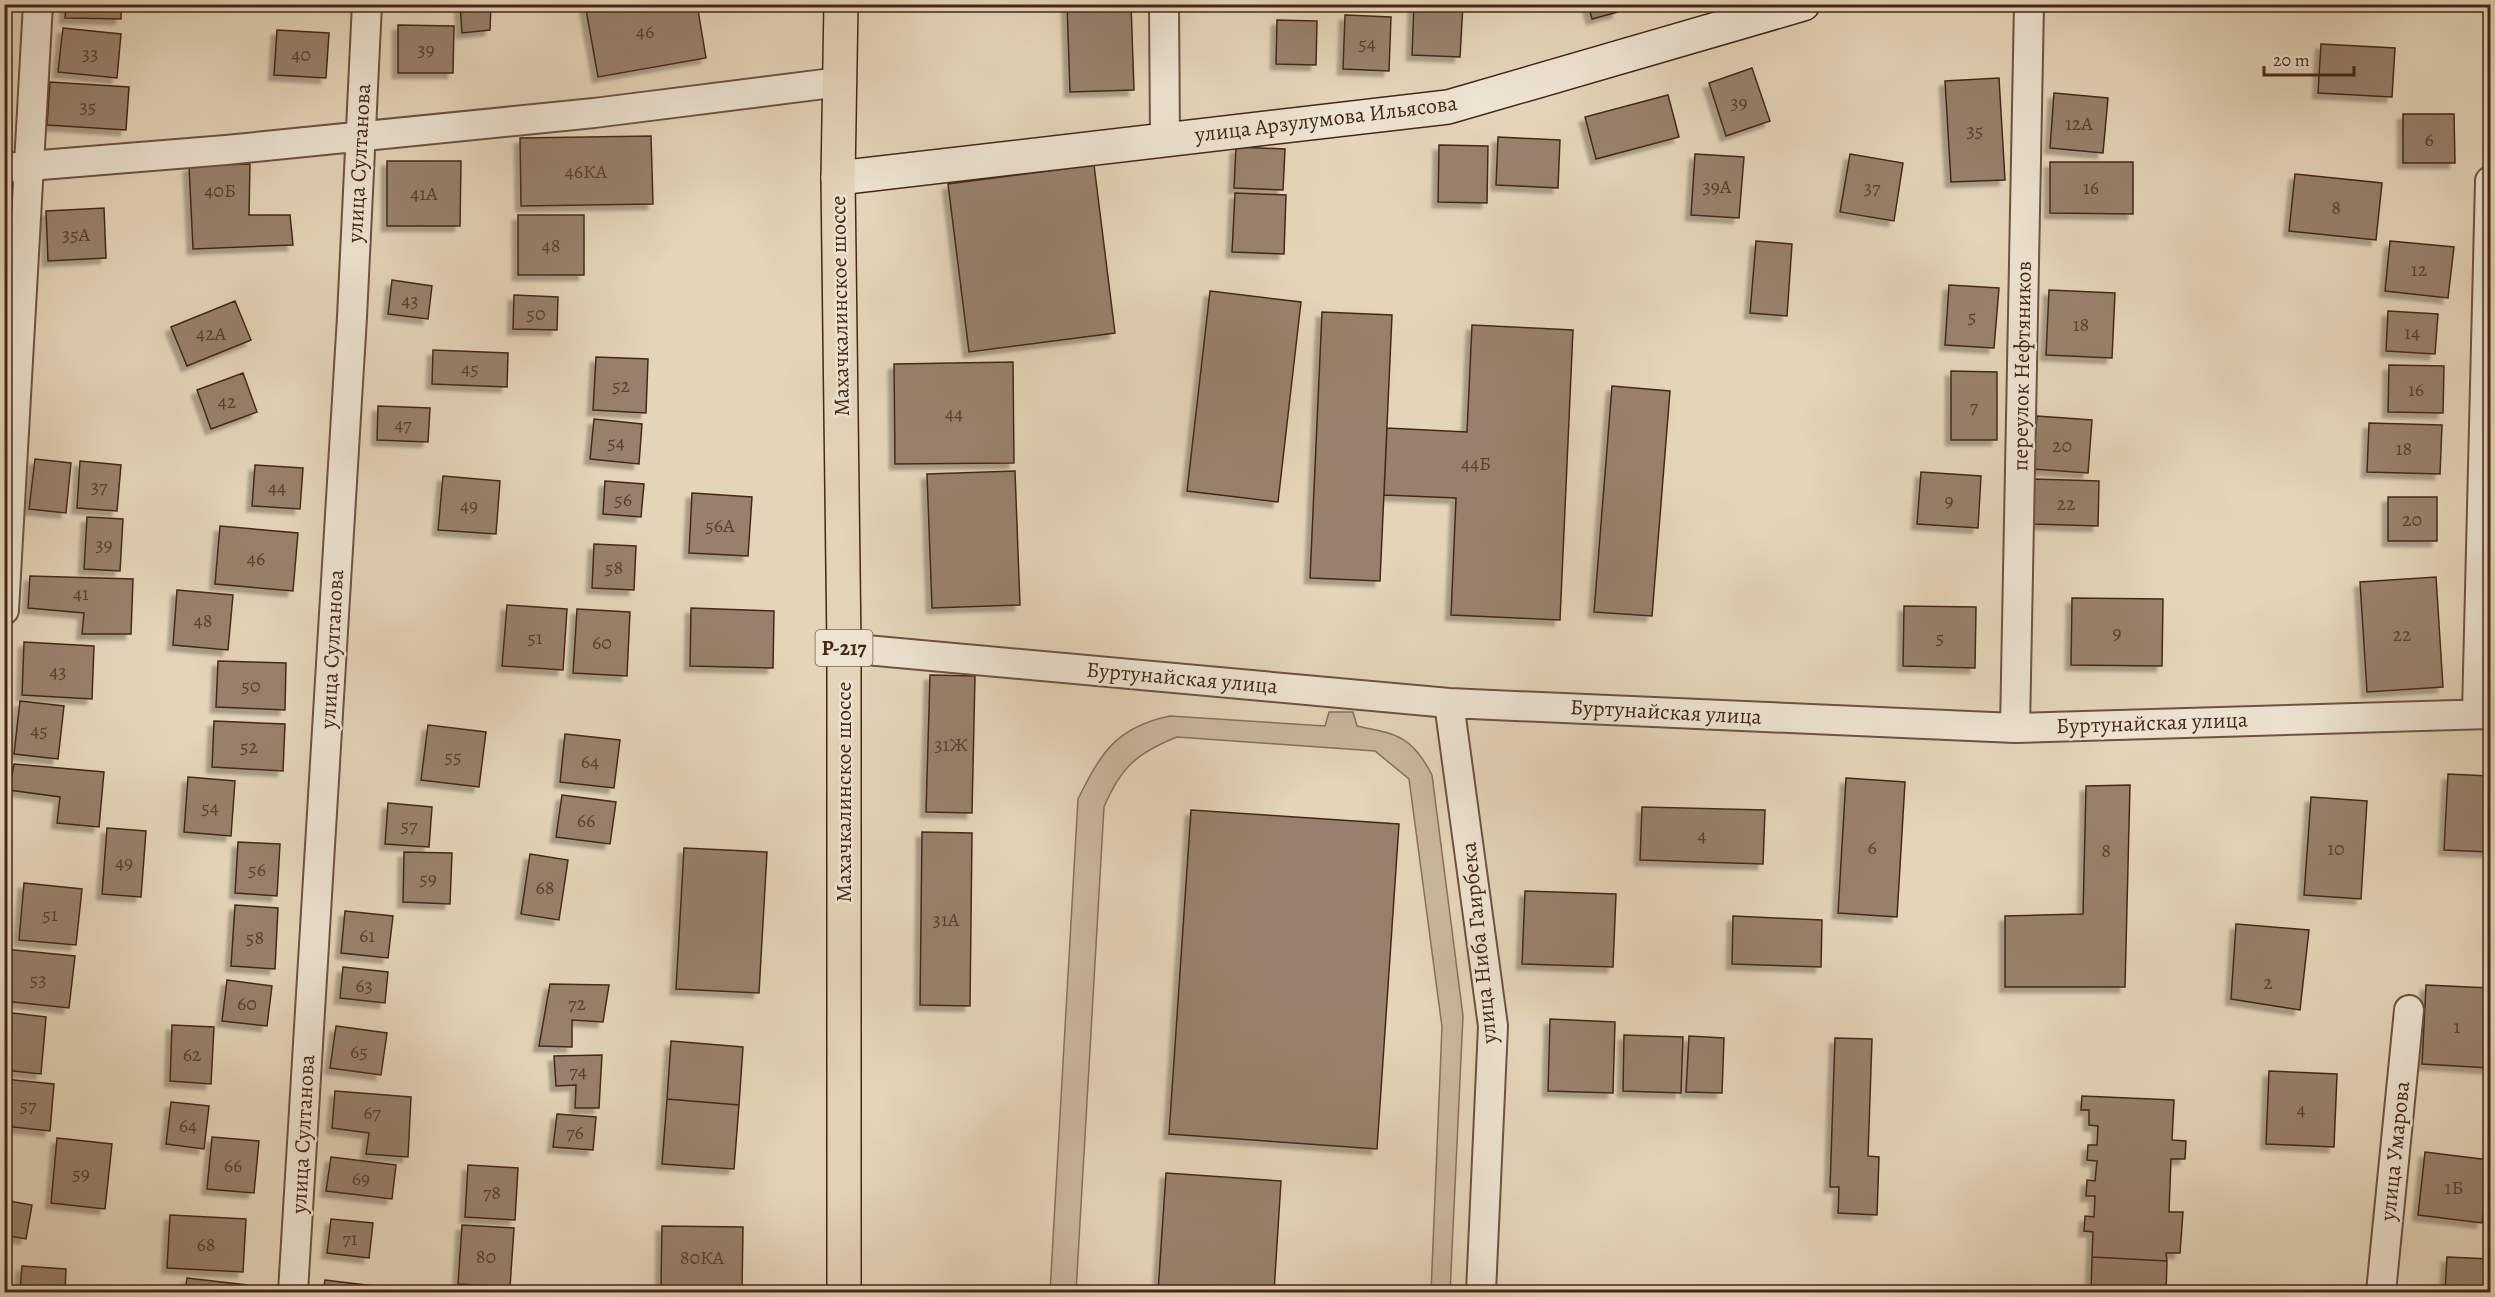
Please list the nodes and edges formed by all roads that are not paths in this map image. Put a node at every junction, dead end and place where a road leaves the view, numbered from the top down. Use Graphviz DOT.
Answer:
graph roads {
  1 [pos="38,4"];
  2 [pos="367,4"];
  3 [pos="841,4"];
  4 [pos="1164,4"];
  5 [pos="1803,4"];
  6 [pos="2029,4"];
  7 [pos="840,82"];
  8 [pos="360,137"];
  9 [pos="1165,140"];
  10 [pos="17,167"];
  11 [pos="838,178"];
  12 [pos="2490,181"];
  13 [pos="4,610"];
  14 [pos="844,648"];
  15 [pos="1449,703"];
  16 [pos="2484,713"];
  17 [pos="2014,728"];
  18 [pos="2409,1010"];
  19 [pos="293,1293"];
  20 [pos="844,1293"];
  21 [pos="1481,1293"];
  22 [pos="2381,1293"];
  1 -- 10 [label="street"];
  2 -- 8 [label="street, улица Султанова"];
  3 -- 7 [label="highway, Махачкалинское шоссе / Р-217"];
  4 -- 9 [label="street"];
  5 -- 9 [label="street, улица Арзулумова Ильясова"];
  6 -- 17 [label="street, переулок Нефтяников"];
  7 -- 8 [label="street"];
  7 -- 11 [label="highway, Махачкалинское шоссе / Р-217"];
  8 -- 10 [label="street"];
  8 -- 19 [label="street, улица Султанова"];
  9 -- 11 [label="street, улица Арзулумова Ильясова"];
  10 -- 13 [label="street"];
  11 -- 14 [label="highway, Махачкалинское шоссе / Р-217"];
  12 -- 16 [label="street"];
  14 -- 15 [label="street, Буртунайская улица"];
  14 -- 20 [label="highway, Махачкалинское шоссе / Р-217"];
  15 -- 17 [label="street, Буртунайская улица"];
  15 -- 21 [label="street, улица Ниба Гаирбека"];
  16 -- 17 [label="street, Буртунайская улица"];
  18 -- 22 [label="street, улица Умарова"];
}
